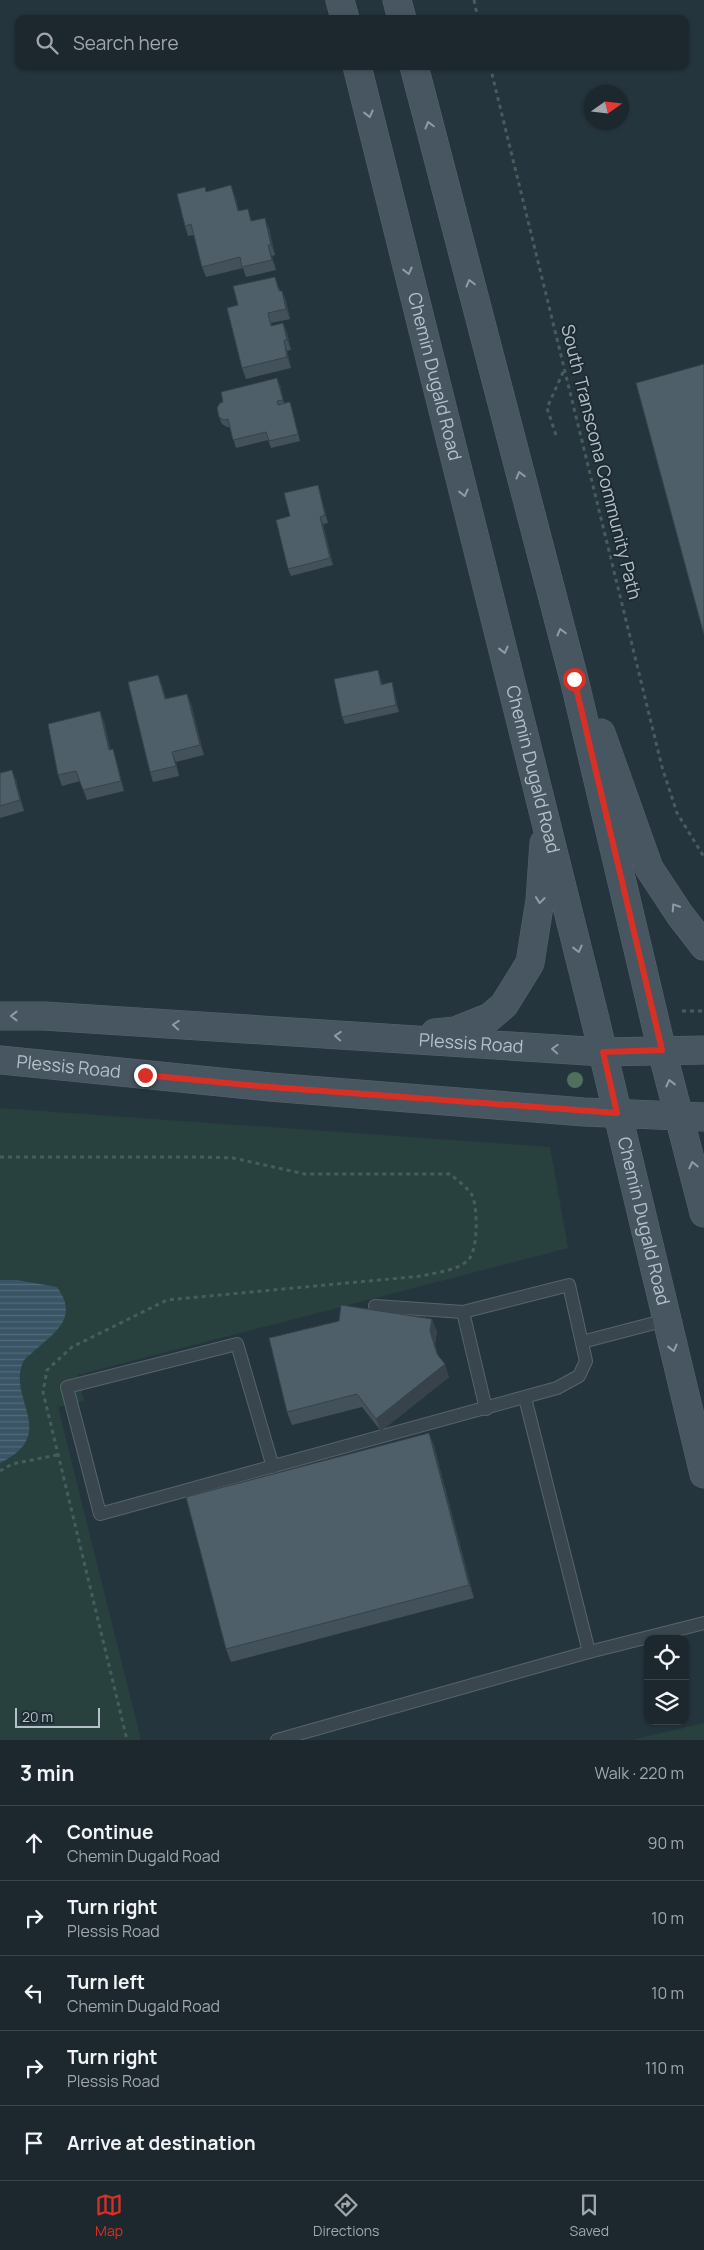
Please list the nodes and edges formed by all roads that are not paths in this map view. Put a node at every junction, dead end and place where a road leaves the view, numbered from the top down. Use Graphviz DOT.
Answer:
graph roads {
  1 [pos="340,0"];
  2 [pos="397,0"];
  3 [pos="344,15"];
  4 [pos="401,15"];
  5 [pos="358,70"];
  6 [pos="415,70"];
  7 [pos="574,679"];
  8 [pos="546,816"];
  9 [pos="704,946"];
  10 [pos="0,1016"];
  11 [pos="387,1040"];
  12 [pos="662,1050"];
  13 [pos="704,1050"];
  14 [pos="603,1052"];
  15 [pos="0,1060"];
  16 [pos="617,1113"];
  17 [pos="691,1117"];
  18 [pos="704,1213"];
  19 [pos="375,1306"];
  20 [pos="463,1312"];
  21 [pos="666,1320"];
  22 [pos="582,1342"];
  23 [pos="525,1398"];
  24 [pos="486,1409"];
  25 [pos="273,1466"];
  26 [pos="704,1474"];
  27 [pos="704,1623"];
  28 [pos="589,1652"];
  29 [pos="277,1740"];
  1 -- 3 [label="main road"];
  2 -- 4 [label="main road"];
  5 -- 8 [label="main road, Chemin Dugald Road, one-way"];
  7 -- 6 [label="main road, one-way"];
  9 -- 7 [label="main road, one-way"];
  7 -- 12 [label="main road"];
  8 -- 11 [label="main road, one-way"];
  8 -- 14 [label="main road, Chemin Dugald Road, one-way"];
  11 -- 10 [label="main road, Plessis Road, one-way"];
  14 -- 11 [label="main road, Plessis Road, one-way"];
  12 -- 13 [label="main road, Plessis Road"];
  12 -- 14 [label="main road, Plessis Road"];
  17 -- 12 [label="main road, one-way"];
  14 -- 16 [label="main road, Chemin Dugald Road"];
  15 -- 16 [label="main road, Plessis Road"];
  16 -- 17 [label="main road, Plessis Road"];
  16 -- 21 [label="main road, Chemin Dugald Road"];
  18 -- 17 [label="main road, one-way"];
  19 -- 20 [label="lane"];
  20 -- 22 [label="lane"];
  20 -- 24 [label="lane"];
  21 -- 22 [label="lane"];
  21 -- 26 [label="main road, Chemin Dugald Road, one-way"];
  22 -- 23 [label="lane"];
  23 -- 24 [label="lane"];
  23 -- 28 [label="lane"];
  24 -- 25 [label="lane"];
  25 -- 25 [label="lane"];
  27 -- 28 [label="lane"];
  28 -- 29 [label="lane"];
}
